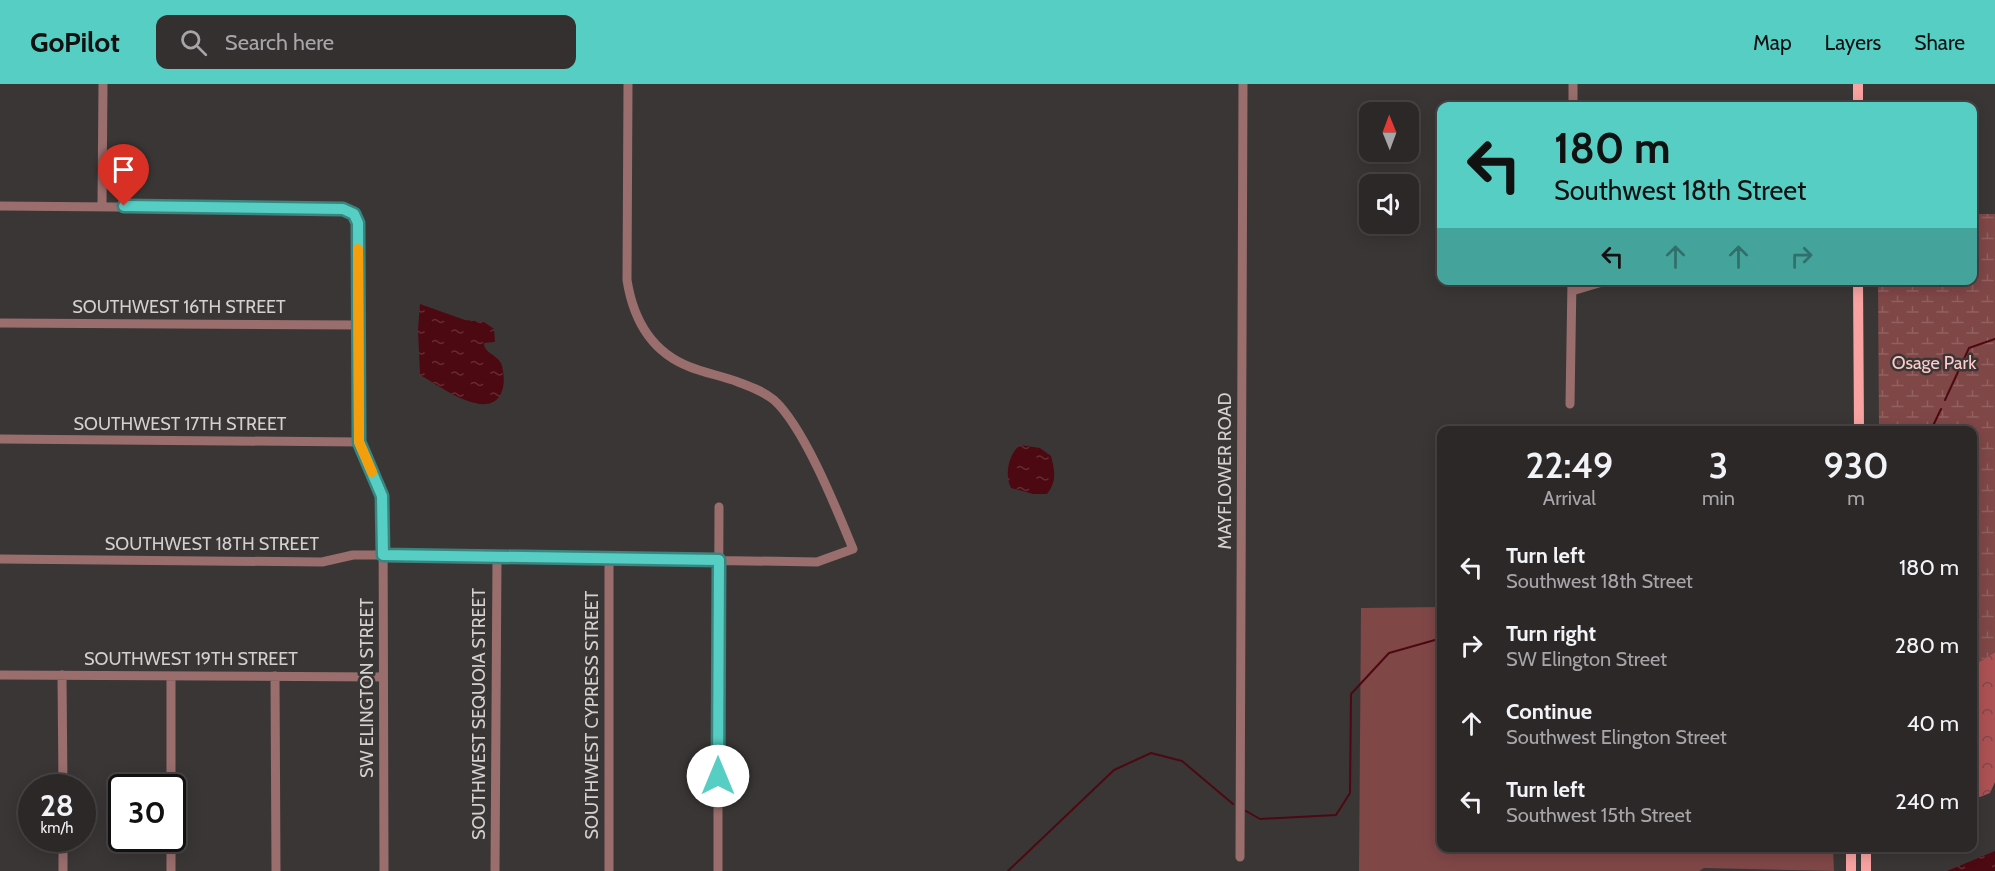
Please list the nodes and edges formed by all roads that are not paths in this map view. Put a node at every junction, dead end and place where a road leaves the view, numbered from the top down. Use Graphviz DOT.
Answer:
graph roads {
  1 [pos="103,84"];
  2 [pos="628,84"];
  3 [pos="1243,84"];
  4 [pos="1573,84"];
  5 [pos="1858,84"];
  6 [pos="1573,102"];
  7 [pos="1858,102"];
  8 [pos="0,206"];
  9 [pos="102,206"];
  10 [pos="1858,285"];
  11 [pos="1572,286"];
  12 [pos="0,323"];
  13 [pos="359,325"];
  14 [pos="1570,404"];
  15 [pos="1859,426"];
  16 [pos="0,439"];
  17 [pos="359,442"];
  18 [pos="719,507"];
  19 [pos="383,555"];
  20 [pos="497,557"];
  21 [pos="0,559"];
  22 [pos="609,560"];
  23 [pos="719,560"];
  24 [pos="0,675"];
  25 [pos="62,675"];
  26 [pos="171,676"];
  27 [pos="275,676"];
  28 [pos="383,677"];
  29 [pos="63,774"];
  30 [pos="171,774"];
  31 [pos="63,852"];
  32 [pos="171,852"];
  33 [pos="1851,852"];
  34 [pos="1866,852"];
  35 [pos="1240,857"];
  36 [pos="63,871"];
  37 [pos="171,871"];
  38 [pos="276,871"];
  39 [pos="384,871"];
  40 [pos="495,871"];
  41 [pos="609,871"];
  42 [pos="718,871"];
  43 [pos="1851,871"];
  44 [pos="1866,871"];
  1 -- 9 [label="street"];
  2 -- 23 [label="street, SOUTHWEST 18TH STREET"];
  3 -- 35 [label="street, MAYFLOWER ROAD"];
  4 -- 6 [label="street"];
  5 -- 7 [label="main road"];
  8 -- 9 [label="street"];
  9 -- 13 [label="street"];
  10 -- 15 [label="main road"];
  11 -- 14 [label="street"];
  12 -- 13 [label="street, SOUTHWEST 16TH STREET"];
  13 -- 17 [label="street"];
  16 -- 17 [label="street, SOUTHWEST 17TH STREET"];
  17 -- 19 [label="street, SW ELINGTON STREET"];
  18 -- 23 [label="street"];
  19 -- 20 [label="street, SOUTHWEST 18TH STREET"];
  19 -- 21 [label="street, SOUTHWEST 18TH STREET"];
  19 -- 28 [label="street, SW ELINGTON STREET"];
  20 -- 22 [label="street, SOUTHWEST 18TH STREET"];
  20 -- 40 [label="street, SOUTHWEST SEQUOIA STREET"];
  22 -- 23 [label="street, SOUTHWEST 18TH STREET"];
  22 -- 41 [label="street, SOUTHWEST CYPRESS STREET"];
  23 -- 42 [label="street"];
  24 -- 25 [label="street, SOUTHWEST 19TH STREET"];
  25 -- 26 [label="street, SOUTHWEST 19TH STREET"];
  25 -- 29 [label="street"];
  26 -- 27 [label="street, SOUTHWEST 19TH STREET"];
  26 -- 30 [label="street"];
  27 -- 28 [label="street, SOUTHWEST 19TH STREET"];
  27 -- 38 [label="street"];
  28 -- 39 [label="street, SW ELINGTON STREET"];
  31 -- 36 [label="street"];
  32 -- 37 [label="street"];
  33 -- 43 [label="main road"];
  34 -- 44 [label="main road"];
}
